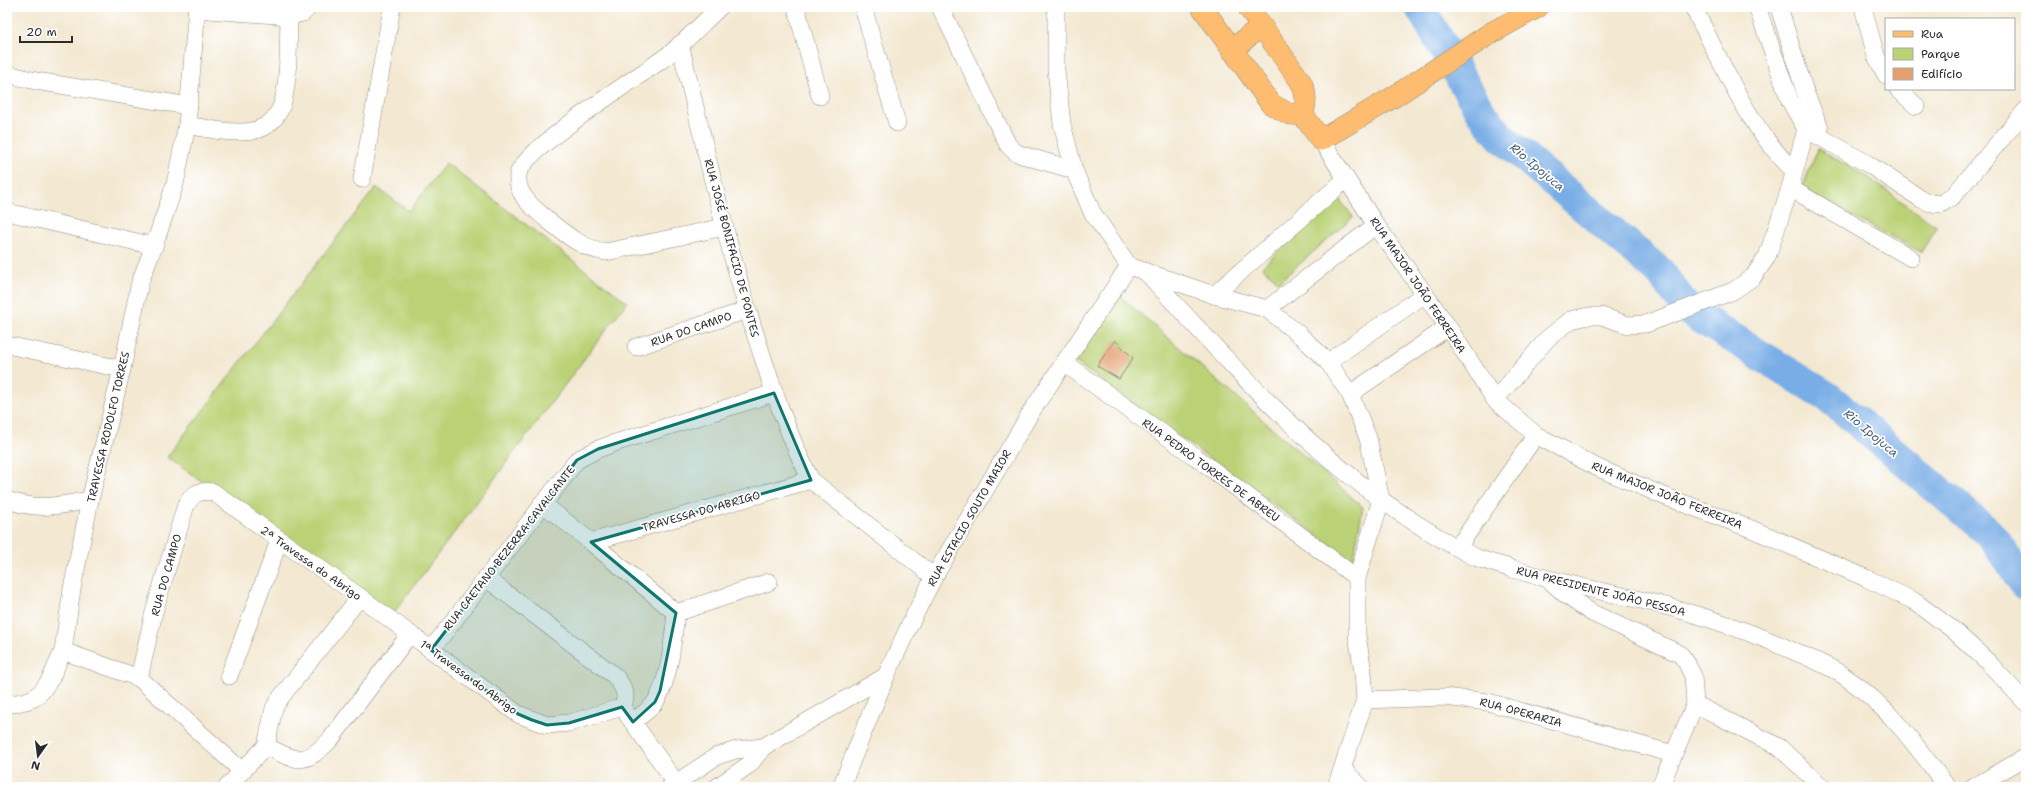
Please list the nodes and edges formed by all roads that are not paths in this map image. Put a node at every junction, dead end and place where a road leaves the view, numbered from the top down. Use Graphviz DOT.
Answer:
graph roads {
  1 [pos="309,7"];
  2 [pos="392,7"];
  3 [pos="720,7"];
  4 [pos="796,7"];
  5 [pos="863,7"];
  6 [pos="940,7"];
  7 [pos="1056,7"];
  8 [pos="1202,7"];
  9 [pos="1248,7"];
  10 [pos="1538,7"];
  11 [pos="1693,7"];
  12 [pos="1758,7"];
  13 [pos="1779,7"];
  14 [pos="1863,7"];
  15 [pos="196,8"];
  16 [pos="290,16"];
  17 [pos="1261,26"];
  18 [pos="680,44"];
  19 [pos="1232,50"];
  20 [pos="1885,73"];
  21 [pos="7,74"];
  22 [pos="1899,90"];
  23 [pos="820,96"];
  24 [pos="189,106"];
  25 [pos="1916,106"];
  26 [pos="2026,110"];
  27 [pos="1303,115"];
  28 [pos="897,122"];
  29 [pos="1810,124"];
  30 [pos="187,125"];
  31 [pos="1321,140"];
  32 [pos="1074,170"];
  33 [pos="1794,171"];
  34 [pos="1346,178"];
  35 [pos="362,179"];
  36 [pos="1790,188"];
  37 [pos="7,212"];
  38 [pos="1376,225"];
  39 [pos="724,227"];
  40 [pos="154,246"];
  41 [pos="1911,258"];
  42 [pos="1129,266"];
  43 [pos="1146,272"];
  44 [pos="1425,294"];
  45 [pos="1214,295"];
  46 [pos="1266,309"];
  47 [pos="747,310"];
  48 [pos="1448,327"];
  49 [pos="7,345"];
  50 [pos="636,347"];
  51 [pos="1328,362"];
  52 [pos="1064,363"];
  53 [pos="122,369"];
  54 [pos="774,393"];
  55 [pos="1350,394"];
  56 [pos="1495,400"];
  57 [pos="1536,436"];
  58 [pos="811,480"];
  59 [pos="213,492"];
  60 [pos="7,500"];
  61 [pos="90,500"];
  62 [pos="1381,500"];
  63 [pos="542,503"];
  64 [pos="279,541"];
  65 [pos="591,542"];
  66 [pos="1458,547"];
  67 [pos="934,577"];
  68 [pos="486,578"];
  69 [pos="1357,578"];
  70 [pos="1549,580"];
  71 [pos="769,582"];
  72 [pos="360,597"];
  73 [pos="676,613"];
  74 [pos="410,634"];
  75 [pos="63,650"];
  76 [pos="431,650"];
  77 [pos="230,676"];
  78 [pos="886,676"];
  79 [pos="139,678"];
  80 [pos="1365,700"];
  81 [pos="2026,703"];
  82 [pos="1695,704"];
  83 [pos="7,705"];
  84 [pos="622,708"];
  85 [pos="633,722"];
  86 [pos="266,746"];
  87 [pos="763,747"];
  88 [pos="1673,754"];
  89 [pos="2026,757"];
  90 [pos="1343,769"];
  91 [pos="242,771"];
  92 [pos="673,785"];
  93 [pos="227,787"];
  94 [pos="718,787"];
  95 [pos="840,787"];
  96 [pos="1336,787"];
  97 [pos="1361,787"];
  98 [pos="1660,787"];
  99 [pos="1822,787"];
  100 [pos="1947,787"];
  101 [pos="1974,787"];
  1 -- 16 [label="street"];
  2 -- 35 [label="street"];
  3 -- 18 [label="street"];
  4 -- 23 [label="street"];
  5 -- 28 [label="street"];
  6 -- 32 [label="street"];
  7 -- 32 [label="street"];
  8 -- 19 [label="main road"];
  9 -- 17 [label="main road"];
  10 -- 31 [label="main road"];
  11 -- 33 [label="street"];
  12 -- 29 [label="street"];
  13 -- 29 [label="street"];
  14 -- 20 [label="street"];
  15 -- 16 [label="street"];
  15 -- 24 [label="street, TRAVESSA RODOLFO TORRES"];
  16 -- 30 [label="street"];
  17 -- 19 [label="main road"];
  17 -- 27 [label="main road"];
  18 -- 39 [label="street, RUA JOSÉ BONIFACIO DE PONTES"];
  18 -- 39 [label="street"];
  19 -- 27 [label="main road"];
  21 -- 24 [label="street"];
  22 -- 25 [label="street"];
  24 -- 30 [label="street, TRAVESSA RODOLFO TORRES"];
  26 -- 29 [label="street"];
  27 -- 31 [label="main road, RUA MAJOR JOÃO FERREIRA"];
  29 -- 33 [label="street"];
  30 -- 40 [label="street, TRAVESSA RODOLFO TORRES"];
  31 -- 34 [label="street, RUA MAJOR JOÃO FERREIRA"];
  32 -- 42 [label="street"];
  33 -- 36 [label="street"];
  34 -- 38 [label="street, RUA MAJOR JOÃO FERREIRA"];
  34 -- 45 [label="street"];
  36 -- 41 [label="street"];
  36 -- 56 [label="street"];
  37 -- 40 [label="street"];
  38 -- 44 [label="street, RUA MAJOR JOÃO FERREIRA"];
  38 -- 46 [label="street"];
  39 -- 47 [label="street, RUA JOSÉ BONIFACIO DE PONTES"];
  40 -- 53 [label="street, TRAVESSA RODOLFO TORRES"];
  42 -- 43 [label="street"];
  42 -- 52 [label="street, RUA ESTACIO SOUTO MAIOR"];
  43 -- 45 [label="street"];
  43 -- 62 [label="street, RUA PRESIDENTE JOÃO PESSOA"];
  44 -- 48 [label="street, RUA MAJOR JOÃO FERREIRA"];
  44 -- 51 [label="street"];
  45 -- 46 [label="street"];
  46 -- 51 [label="street"];
  47 -- 50 [label="street, RUA DO CAMPO"];
  47 -- 54 [label="street, RUA JOSÉ BONIFACIO DE PONTES"];
  48 -- 55 [label="street"];
  48 -- 56 [label="street, RUA MAJOR JOÃO FERREIRA"];
  49 -- 53 [label="street"];
  51 -- 55 [label="street"];
  52 -- 67 [label="street, RUA ESTACIO SOUTO MAIOR"];
  52 -- 69 [label="street, RUA PEDRO TORRES DE ABREU"];
  53 -- 61 [label="street, TRAVESSA RODOLFO TORRES"];
  54 -- 58 [label="street, RUA JOSÉ BONIFACIO DE PONTES"];
  54 -- 63 [label="street, RUA CAETANO BEZERRA CAVALCANTE"];
  55 -- 62 [label="street"];
  56 -- 57 [label="street, RUA MAJOR JOÃO FERREIRA"];
  57 -- 66 [label="street"];
  57 -- 81 [label="street, RUA MAJOR JOÃO FERREIRA"];
  58 -- 65 [label="street, TRAVESSA DO ABRIGO"];
  58 -- 67 [label="street, RUA JOSÉ BONIFACIO DE PONTES"];
  59 -- 64 [label="street, 2ª Travessa do Abrigo"];
  59 -- 79 [label="street, RUA DO CAMPO"];
  60 -- 61 [label="street"];
  61 -- 75 [label="street, TRAVESSA RODOLFO TORRES"];
  62 -- 66 [label="street, RUA PRESIDENTE JOÃO PESSOA"];
  62 -- 69 [label="street"];
  63 -- 65 [label="street"];
  63 -- 68 [label="street, RUA CAETANO BEZERRA CAVALCANTE"];
  64 -- 72 [label="street, 2ª Travessa do Abrigo"];
  64 -- 77 [label="street"];
  65 -- 73 [label="street"];
  66 -- 70 [label="street, RUA PRESIDENTE JOÃO PESSOA"];
  67 -- 78 [label="street, RUA ESTACIO SOUTO MAIOR"];
  68 -- 76 [label="street, RUA CAETANO BEZERRA CAVALCANTE"];
  68 -- 84 [label="street"];
  69 -- 80 [label="street"];
  70 -- 82 [label="street"];
  70 -- 100 [label="street, RUA PRESIDENTE JOÃO PESSOA"];
  71 -- 73 [label="street"];
  72 -- 74 [label="street, 2ª Travessa do Abrigo"];
  72 -- 86 [label="street"];
  73 -- 85 [label="street"];
  74 -- 76 [label="street, 1ª Travessa do Abrigo"];
  74 -- 86 [label="street"];
  75 -- 79 [label="street"];
  75 -- 83 [label="street, TRAVESSA RODOLFO TORRES"];
  76 -- 84 [label="street, 1ª Travessa do Abrigo"];
  78 -- 87 [label="street"];
  78 -- 95 [label="street, RUA ESTACIO SOUTO MAIOR"];
  79 -- 91 [label="street"];
  80 -- 88 [label="street, RUA OPERARIA"];
  80 -- 90 [label="street"];
  82 -- 88 [label="street"];
  82 -- 99 [label="street"];
  84 -- 85 [label="street"];
  85 -- 92 [label="street"];
  86 -- 91 [label="street"];
  87 -- 92 [label="street"];
  87 -- 94 [label="street"];
  88 -- 98 [label="street"];
  89 -- 101 [label="street"];
  90 -- 96 [label="street"];
  90 -- 97 [label="street"];
  91 -- 93 [label="street"];
}
